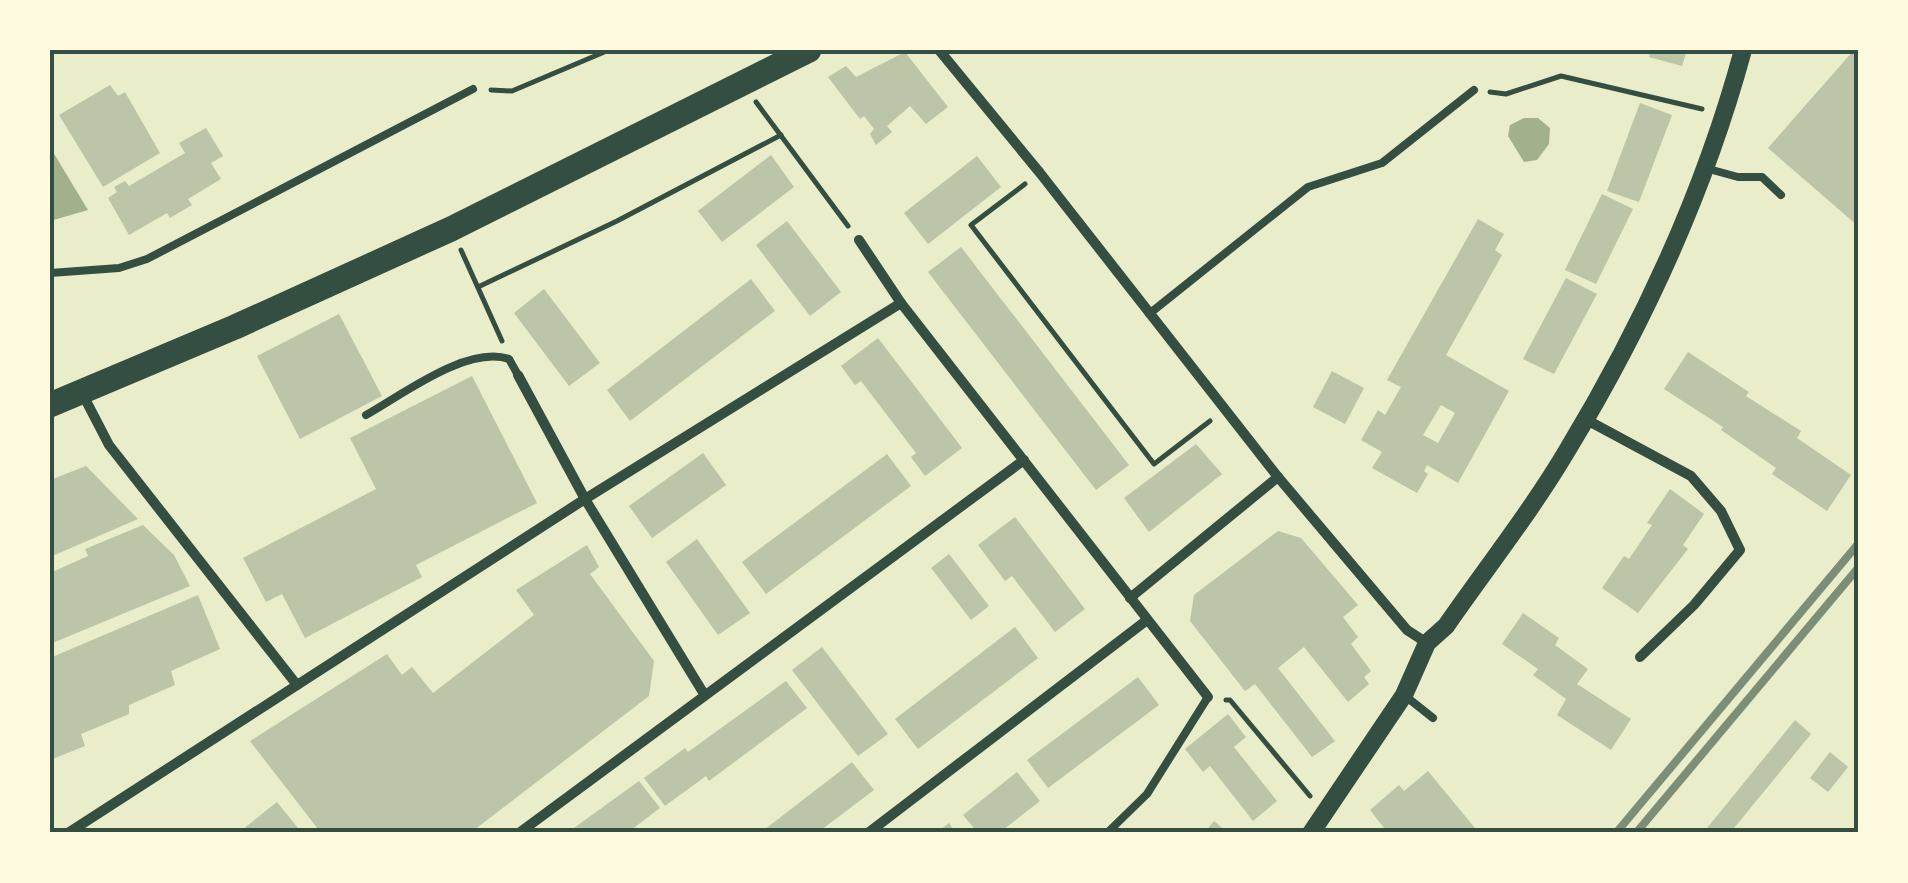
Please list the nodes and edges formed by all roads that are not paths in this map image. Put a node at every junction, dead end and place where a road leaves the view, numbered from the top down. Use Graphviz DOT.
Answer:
graph roads {
  1 [pos="809,50"];
  2 [pos="939,50"];
  3 [pos="1743,50"];
  4 [pos="473,89"];
  5 [pos="1474,90"];
  6 [pos="1705,168"];
  7 [pos="1780,195"];
  8 [pos="859,240"];
  9 [pos="50,273"];
  10 [pos="901,303"];
  11 [pos="1148,314"];
  12 [pos="518,375"];
  13 [pos="81,391"];
  14 [pos="50,405"];
  15 [pos="366,416"];
  16 [pos="1585,419"];
  17 [pos="1024,460"];
  18 [pos="1278,477"];
  19 [pos="585,500"];
  20 [pos="1130,598"];
  21 [pos="1147,620"];
  22 [pos="1427,643"];
  23 [pos="1640,657"];
  24 [pos="297,685"];
  25 [pos="704,694"];
  26 [pos="1404,695"];
  27 [pos="1208,697"];
  28 [pos="1432,718"];
  29 [pos="68,833"];
  30 [pos="519,833"];
  31 [pos="868,833"];
  32 [pos="1107,833"];
  33 [pos="1311,833"];
  1 -- 13 [label="main road"];
  2 -- 11 [label="street"];
  3 -- 6 [label="street"];
  4 -- 9 [label="lane"];
  5 -- 11 [label="lane"];
  6 -- 7 [label="lane"];
  6 -- 16 [label="street"];
  8 -- 10 [label="street"];
  10 -- 17 [label="street"];
  10 -- 19 [label="street"];
  11 -- 18 [label="street"];
  12 -- 15 [label="lane"];
  12 -- 19 [label="street"];
  13 -- 14 [label="main road"];
  13 -- 24 [label="street"];
  16 -- 22 [label="street"];
  16 -- 23 [label="street"];
  17 -- 20 [label="street"];
  17 -- 25 [label="street"];
  18 -- 20 [label="street"];
  18 -- 22 [label="street"];
  19 -- 24 [label="street"];
  19 -- 25 [label="street"];
  20 -- 21 [label="street"];
  21 -- 27 [label="street"];
  21 -- 31 [label="street"];
  22 -- 26 [label="street"];
  24 -- 29 [label="street"];
  25 -- 30 [label="street"];
  26 -- 28 [label="lane"];
  26 -- 33 [label="street"];
  27 -- 32 [label="lane"];
}
